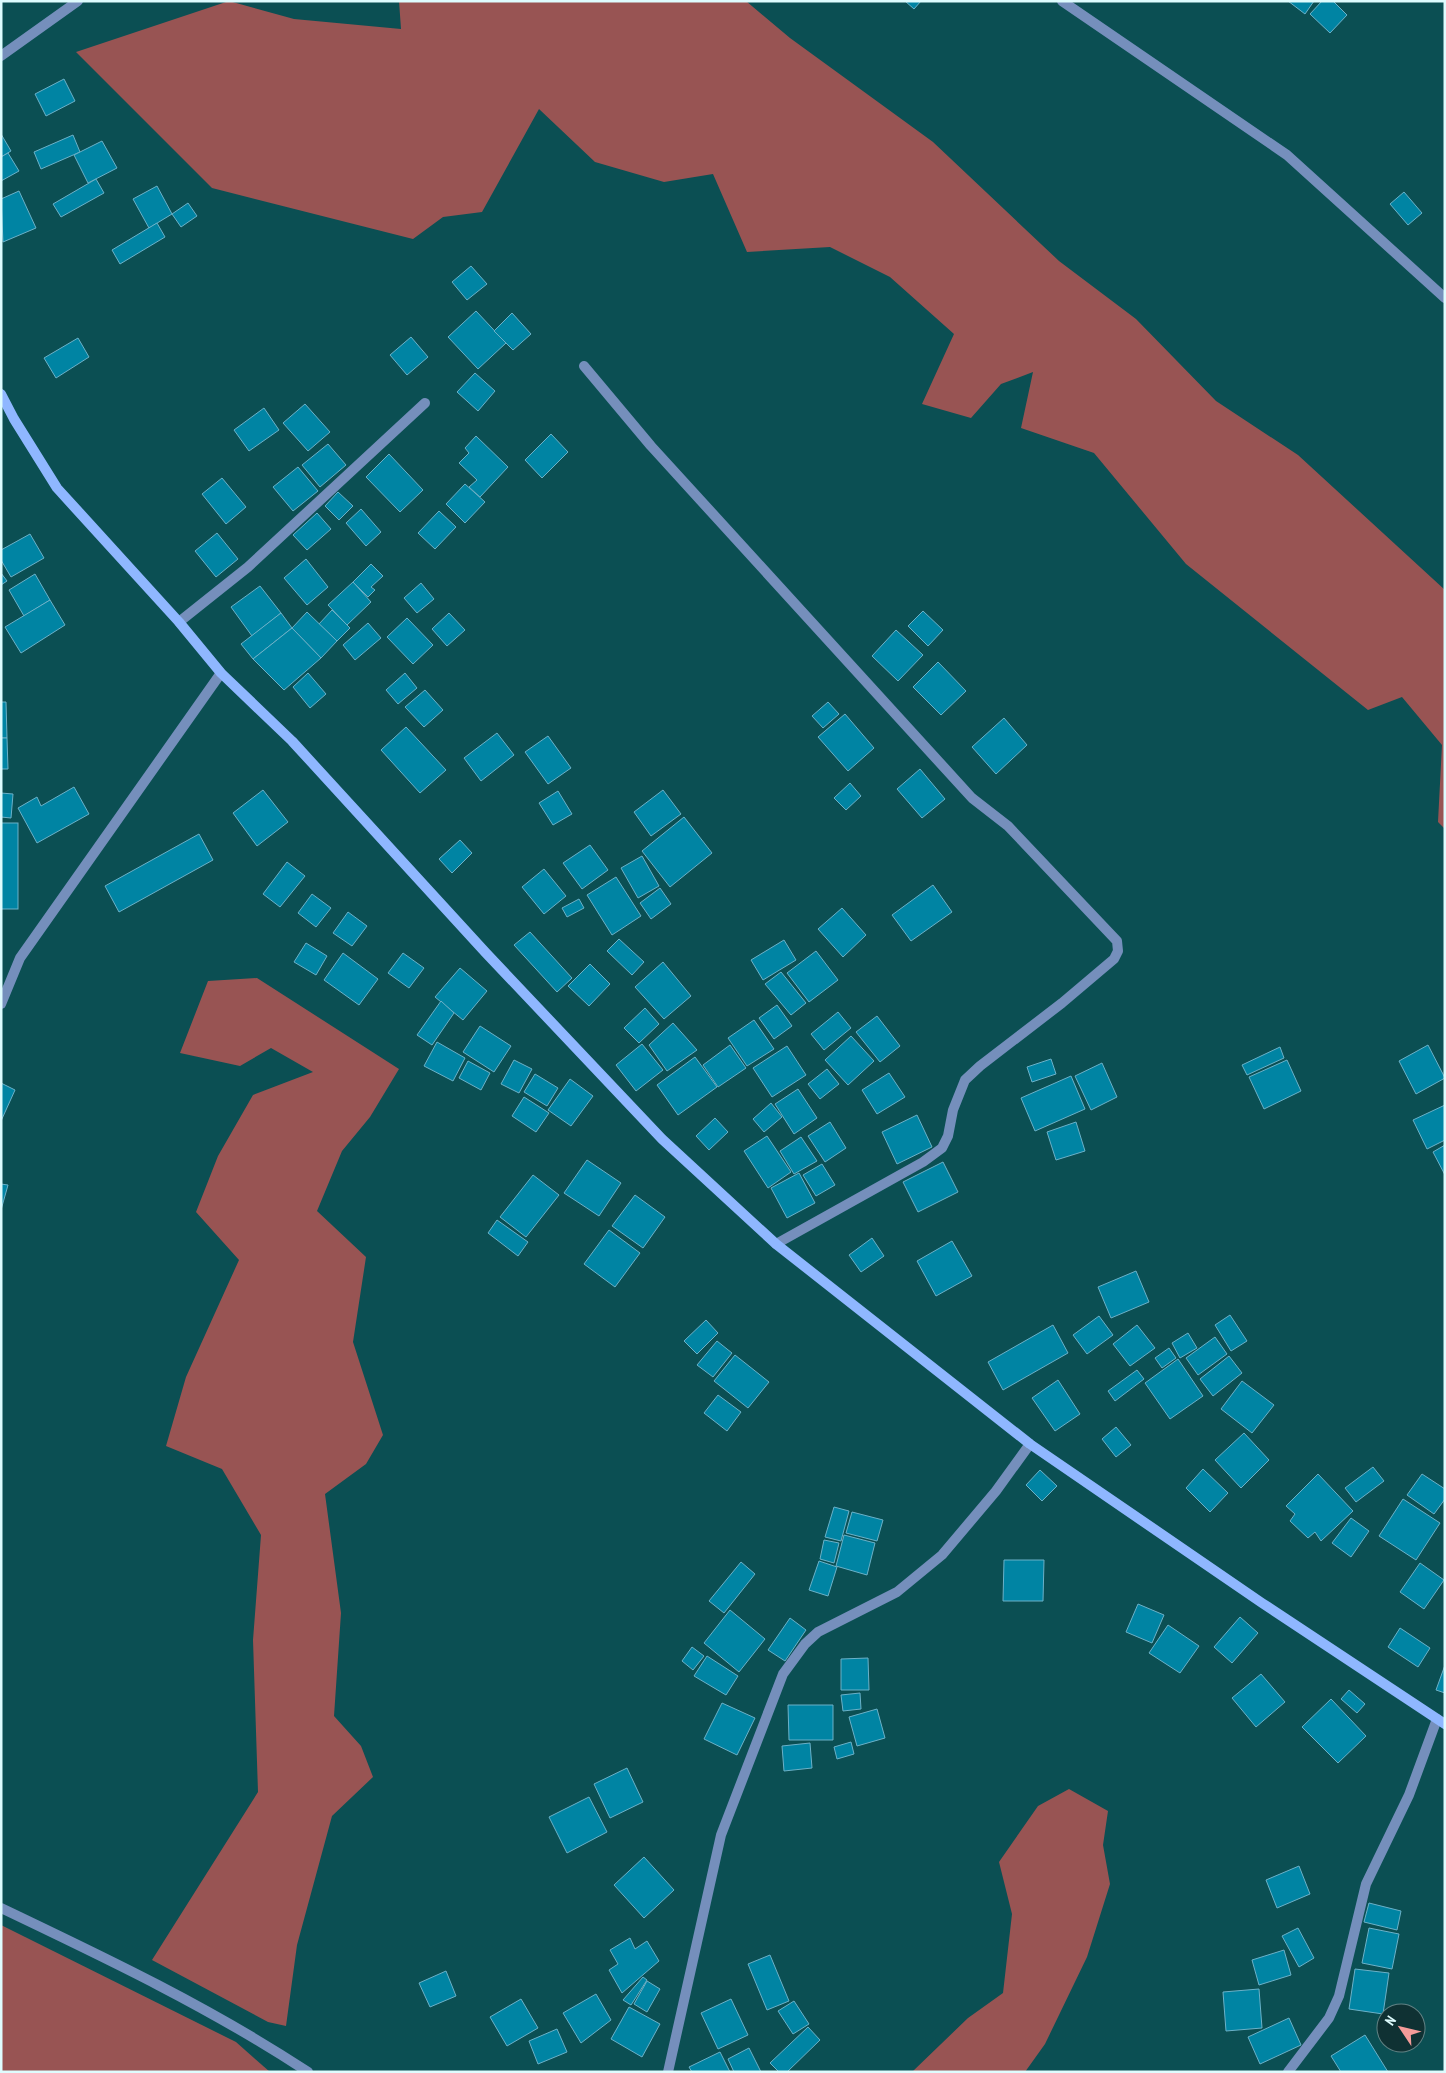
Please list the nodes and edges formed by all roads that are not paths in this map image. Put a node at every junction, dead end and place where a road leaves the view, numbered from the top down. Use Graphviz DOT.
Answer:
graph roads {
  1 [pos="78,1"];
  2 [pos="1062,1"];
  3 [pos="1,56"];
  4 [pos="1445,298"];
  5 [pos="584,366"];
  6 [pos="1,394"];
  7 [pos="425,403"];
  8 [pos="180,622"];
  9 [pos="221,673"];
  10 [pos="1,1004"];
  11 [pos="776,1244"];
  12 [pos="1030,1444"];
  13 [pos="1441,1722"];
  14 [pos="1,1908"];
  15 [pos="308,2072"];
  16 [pos="668,2072"];
  17 [pos="1288,2072"];
  1 -- 3 [label="street"];
  2 -- 4 [label="street"];
  5 -- 11 [label="street"];
  6 -- 8 [label="street"];
  7 -- 8 [label="street"];
  8 -- 9 [label="street"];
  9 -- 10 [label="street"];
  9 -- 11 [label="street"];
  11 -- 12 [label="street"];
  12 -- 13 [label="street"];
  12 -- 16 [label="street"];
  13 -- 17 [label="street"];
  14 -- 15 [label="street"];
}
